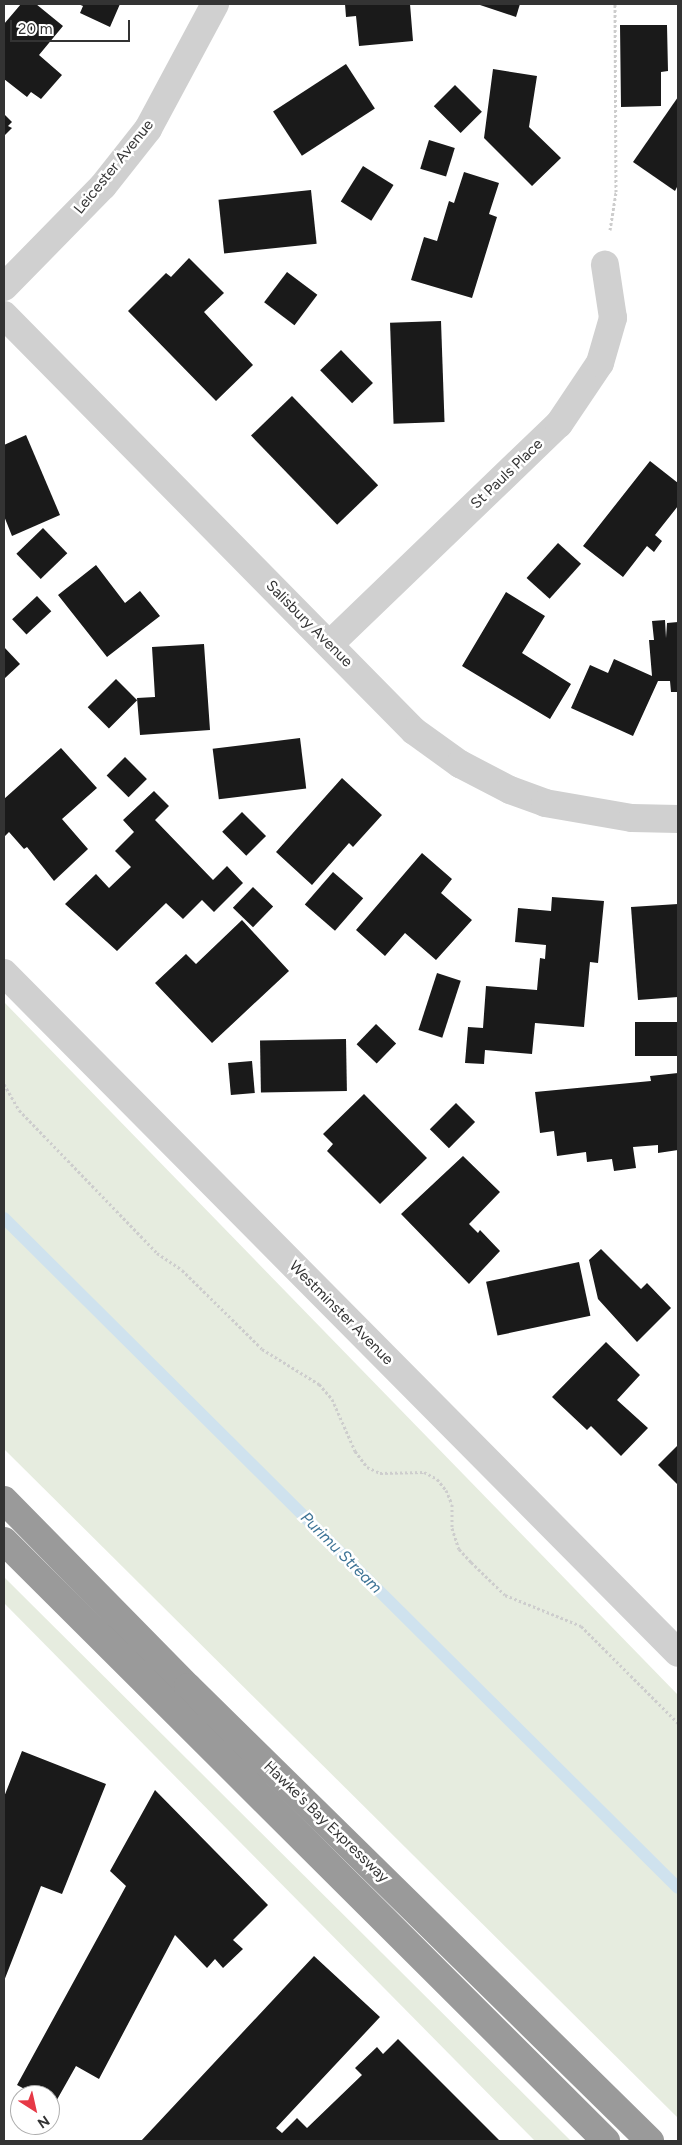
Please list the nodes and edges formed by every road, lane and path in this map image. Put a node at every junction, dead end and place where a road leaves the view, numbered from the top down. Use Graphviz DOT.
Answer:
graph roads {
  1 [pos="215,4"];
  2 [pos="616,4"];
  3 [pos="605,264"];
  4 [pos="4,287"];
  5 [pos="4,314"];
  6 [pos="330,644"];
  7 [pos="678,819"];
  8 [pos="4,973"];
  9 [pos="4,1084"];
  10 [pos="4,1500"];
  11 [pos="4,1541"];
  12 [pos="678,1653"];
  13 [pos="678,1723"];
  14 [pos="606,2141"];
  15 [pos="650,2141"];
  1 -- 4 [label="street, Leicester Avenue"];
  2 -- 3 [label="path"];
  3 -- 6 [label="street, St Pauls Place"];
  5 -- 6 [label="street, Salisbury Avenue"];
  6 -- 7 [label="street, Salisbury Avenue"];
  8 -- 12 [label="street, Westminster Avenue"];
  9 -- 13 [label="path"];
  10 -- 15 [label="highway, Hawke's Bay Expressway"];
  11 -- 14 [label="highway, Hawke's Bay Expressway"];
}
